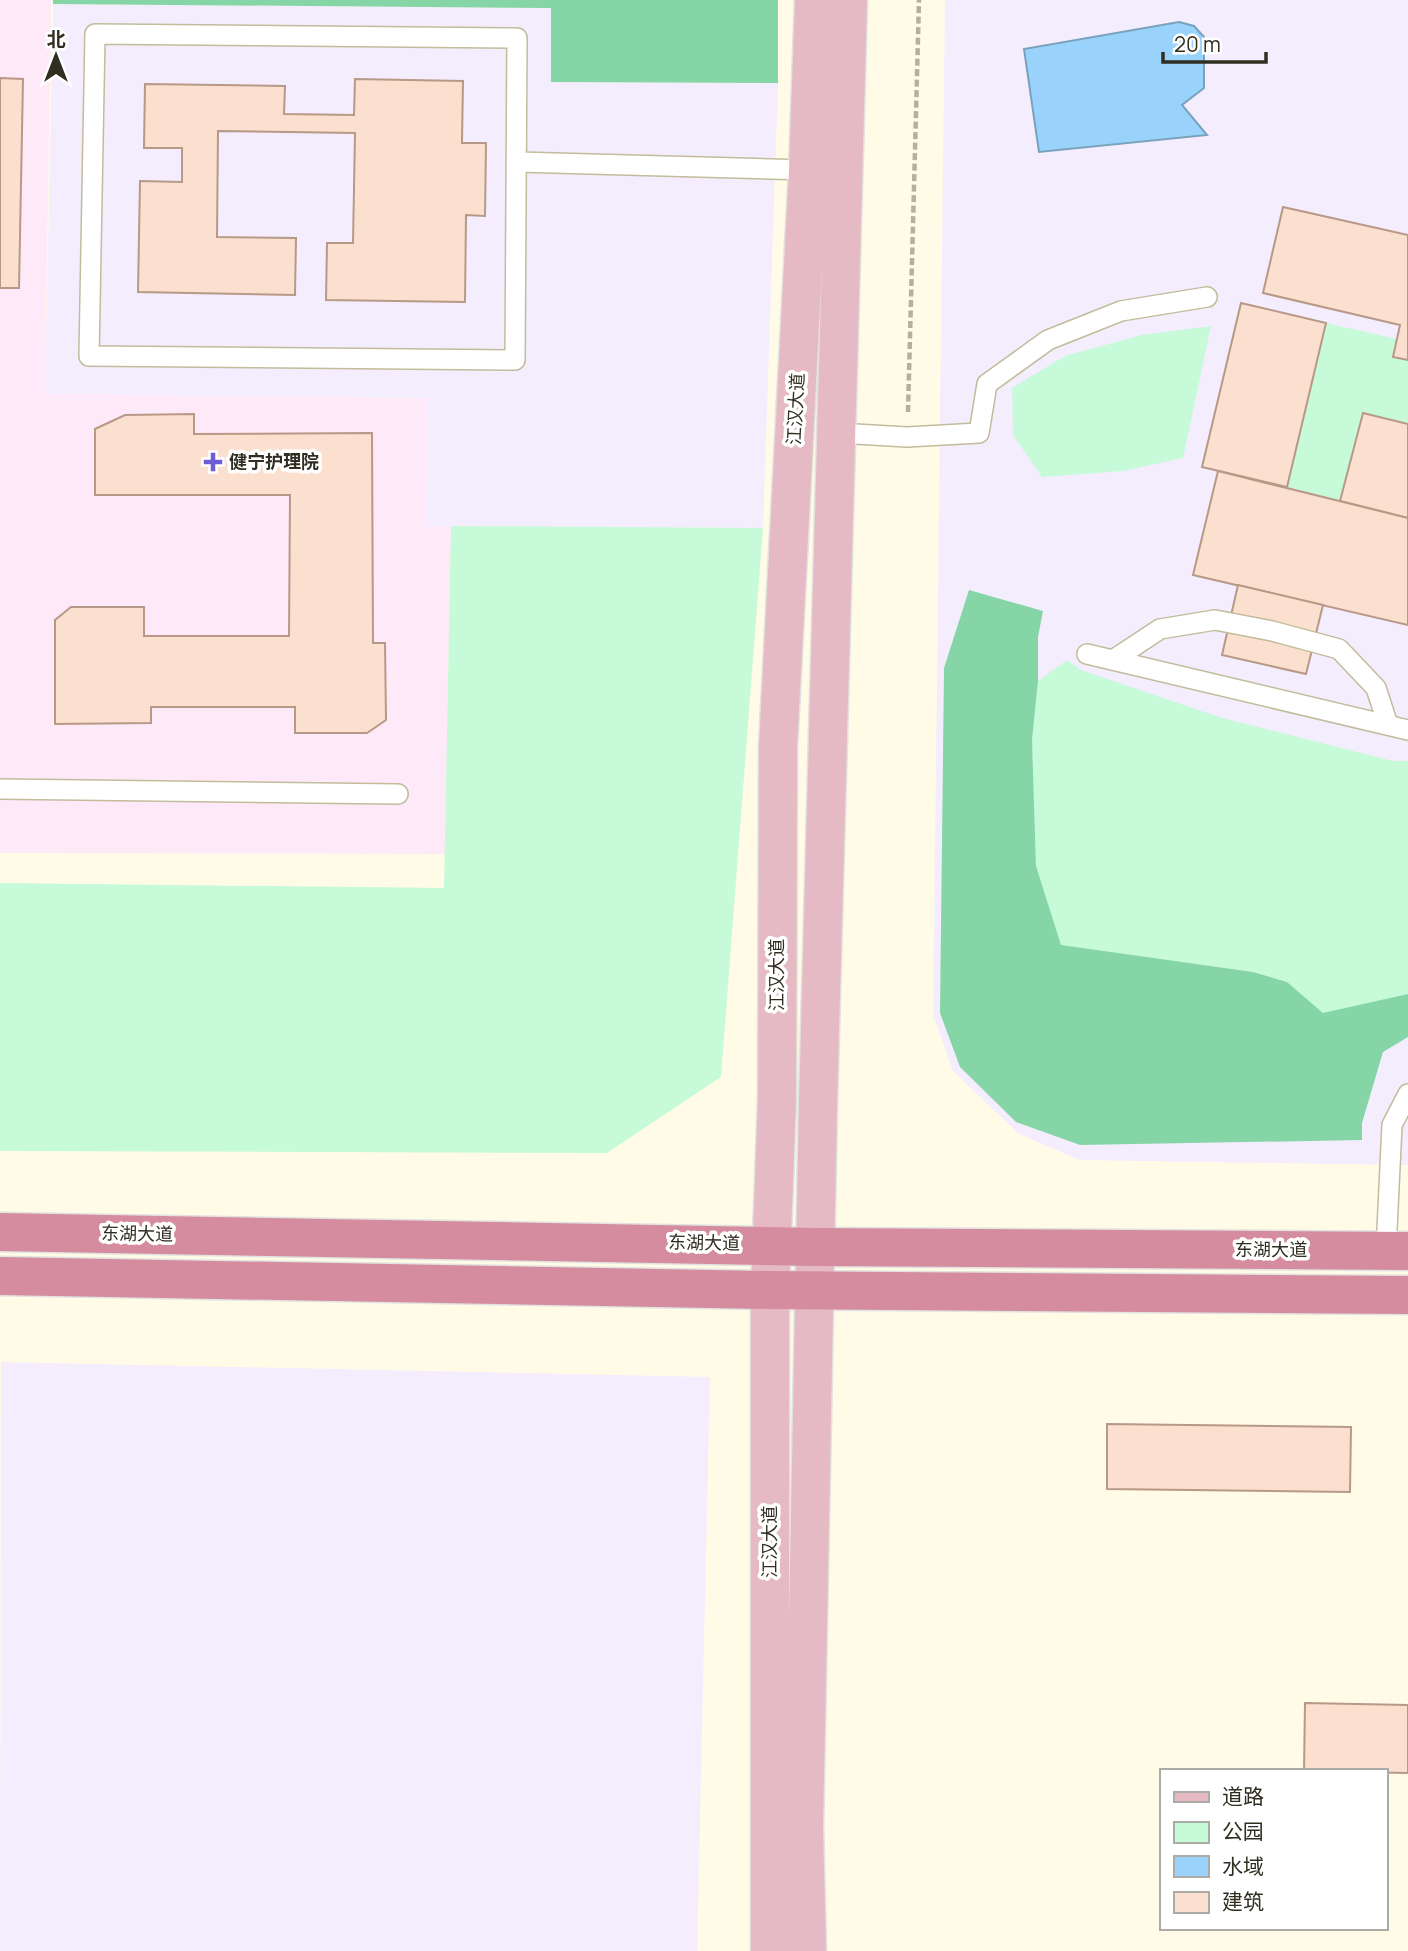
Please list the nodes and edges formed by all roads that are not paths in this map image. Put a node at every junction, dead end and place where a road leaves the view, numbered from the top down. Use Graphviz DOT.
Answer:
graph roads {
  1 [pos="814,0"];
  2 [pos="848,0"];
  3 [pos="518,162"];
  4 [pos="808,170"];
  5 [pos="1207,297"];
  6 [pos="838,433"];
  7 [pos="1087,654"];
  8 [pos="1114,660"];
  9 [pos="1388,725"];
  10 [pos="1408,730"];
  11 [pos="0,789"];
  12 [pos="398,794"];
  13 [pos="1408,1094"];
  14 [pos="0,1232"];
  15 [pos="772,1245"];
  16 [pos="817,1247"];
  17 [pos="1397,1250"];
  18 [pos="0,1276"];
  19 [pos="816,1289"];
  20 [pos="770,1290"];
  21 [pos="1408,1295"];
  22 [pos="769,1951"];
  23 [pos="807,1951"];
  1 -- 4 [label="main road, 江汉大道"];
  2 -- 6 [label="main road"];
  3 -- 3 [label="lane"];
  3 -- 4 [label="lane"];
  4 -- 15 [label="main road, 江汉大道"];
  5 -- 6 [label="lane"];
  6 -- 16 [label="main road"];
  7 -- 8 [label="lane"];
  8 -- 9 [label="lane"];
  8 -- 9 [label="lane"];
  9 -- 10 [label="lane"];
  11 -- 12 [label="lane"];
  13 -- 17 [label="lane"];
  14 -- 15 [label="highway, 东湖大道"];
  15 -- 16 [label="highway, 东湖大道"];
  15 -- 20 [label="main road, 江汉大道"];
  16 -- 17 [label="highway, 东湖大道"];
  16 -- 19 [label="main road"];
  18 -- 20 [label="highway"];
  19 -- 20 [label="highway"];
  19 -- 21 [label="highway"];
  19 -- 23 [label="main road"];
  20 -- 22 [label="main road, 江汉大道"];
}
